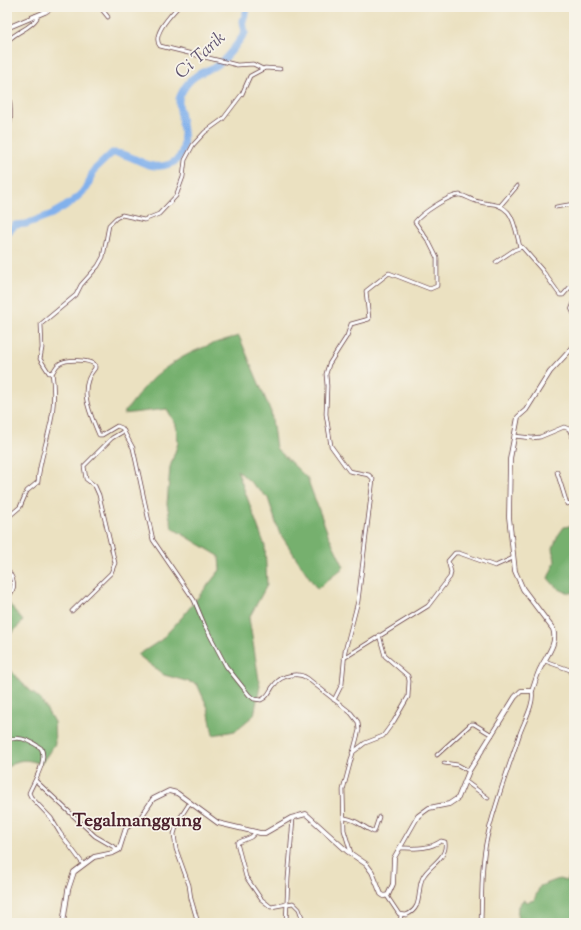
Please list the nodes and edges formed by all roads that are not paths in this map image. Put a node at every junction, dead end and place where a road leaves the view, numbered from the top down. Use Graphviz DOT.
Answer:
graph roads {
  1 [pos="53,7"];
  2 [pos="100,7"];
  3 [pos="178,7"];
  4 [pos="35,16"];
  5 [pos="108,17"];
  6 [pos="7,28"];
  7 [pos="9,40"];
  8 [pos="263,69"];
  9 [pos="280,69"];
  10 [pos="7,88"];
  11 [pos="7,132"];
  12 [pos="516,186"];
  13 [pos="574,204"];
  14 [pos="500,206"];
  15 [pos="556,207"];
  16 [pos="520,247"];
  17 [pos="496,262"];
  18 [pos="574,288"];
  19 [pos="574,304"];
  20 [pos="574,313"];
  21 [pos="574,346"];
  22 [pos="52,372"];
  23 [pos="124,431"];
  24 [pos="514,436"];
  25 [pos="574,440"];
  26 [pos="557,472"];
  27 [pos="574,502"];
  28 [pos="7,518"];
  29 [pos="513,558"];
  30 [pos="7,569"];
  31 [pos="7,598"];
  32 [pos="72,612"];
  33 [pos="379,635"];
  34 [pos="344,658"];
  35 [pos="545,661"];
  36 [pos="574,677"];
  37 [pos="532,691"];
  38 [pos="334,700"];
  39 [pos="492,735"];
  40 [pos="7,742"];
  41 [pos="352,753"];
  42 [pos="437,755"];
  43 [pos="444,763"];
  44 [pos="469,771"];
  45 [pos="36,781"];
  46 [pos="465,781"];
  47 [pos="488,798"];
  48 [pos="189,804"];
  49 [pos="379,817"];
  50 [pos="293,818"];
  51 [pos="345,818"];
  52 [pos="256,832"];
  53 [pos="399,848"];
  54 [pos="118,850"];
  55 [pos="351,853"];
  56 [pos="83,864"];
  57 [pos="387,896"];
  58 [pos="287,903"];
  59 [pos="401,915"];
  60 [pos="63,923"];
  61 [pos="198,923"];
  62 [pos="286,923"];
  63 [pos="304,923"];
  64 [pos="400,923"];
  65 [pos="481,923"];
  1 -- 4 [label="street"];
  2 -- 5 [label="street"];
  3 -- 8 [label="street"];
  4 -- 6 [label="street"];
  4 -- 7 [label="street"];
  8 -- 9 [label="street"];
  8 -- 22 [label="street"];
  10 -- 11 [label="street"];
  12 -- 14 [label="street"];
  13 -- 15 [label="street"];
  14 -- 16 [label="street"];
  14 -- 34 [label="street"];
  16 -- 17 [label="street"];
  16 -- 18 [label="street"];
  19 -- 20 [label="street"];
  21 -- 24 [label="street"];
  22 -- 23 [label="street"];
  22 -- 28 [label="street"];
  23 -- 32 [label="street"];
  23 -- 38 [label="street"];
  24 -- 25 [label="street"];
  24 -- 29 [label="street"];
  26 -- 27 [label="street"];
  29 -- 33 [label="street"];
  29 -- 35 [label="street"];
  30 -- 31 [label="street"];
  33 -- 34 [label="street"];
  33 -- 41 [label="street"];
  34 -- 38 [label="street"];
  35 -- 36 [label="street"];
  35 -- 37 [label="street"];
  37 -- 39 [label="street"];
  37 -- 65 [label="street"];
  38 -- 41 [label="street"];
  39 -- 42 [label="street"];
  39 -- 44 [label="street"];
  40 -- 45 [label="street"];
  41 -- 51 [label="street"];
  43 -- 44 [label="street"];
  44 -- 46 [label="street"];
  45 -- 54 [label="street"];
  45 -- 56 [label="street"];
  46 -- 47 [label="street"];
  46 -- 53 [label="street"];
  48 -- 52 [label="street"];
  48 -- 54 [label="street"];
  48 -- 61 [label="street"];
  49 -- 51 [label="street"];
  50 -- 52 [label="street"];
  50 -- 55 [label="street"];
  50 -- 58 [label="street"];
  51 -- 55 [label="street"];
  52 -- 58 [label="street"];
  53 -- 57 [label="street"];
  53 -- 59 [label="street"];
  54 -- 56 [label="street"];
  55 -- 57 [label="street"];
  56 -- 60 [label="street"];
  57 -- 59 [label="street"];
  58 -- 62 [label="street"];
  58 -- 63 [label="street"];
  59 -- 64 [label="street"];
}
